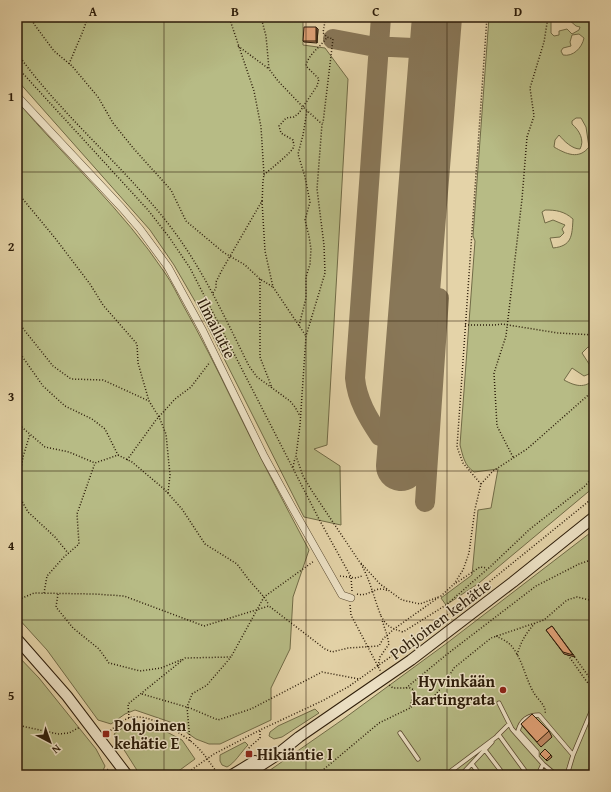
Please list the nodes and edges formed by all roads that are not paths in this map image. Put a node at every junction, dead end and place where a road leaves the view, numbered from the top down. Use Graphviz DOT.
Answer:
graph roads {
  1 [pos="17,96"];
  2 [pos="594,517"];
  3 [pos="351,595"];
  4 [pos="17,639"];
  5 [pos="499,703"];
  6 [pos="594,705"];
  7 [pos="509,724"];
  8 [pos="400,732"];
  9 [pos="499,735"];
  10 [pos="299,737"];
  11 [pos="485,750"];
  12 [pos="573,755"];
  13 [pos="537,758"];
  14 [pos="418,759"];
  15 [pos="472,764"];
  16 [pos="543,764"];
  17 [pos="113,766"];
  18 [pos="122,775"];
  19 [pos="127,775"];
  20 [pos="232,775"];
  21 [pos="246,775"];
  22 [pos="450,775"];
  23 [pos="464,775"];
  24 [pos="480,775"];
  25 [pos="504,775"];
  26 [pos="528,775"];
  27 [pos="538,775"];
  28 [pos="556,775"];
  29 [pos="567,775"];
  1 -- 3 [label="street, Ilmailutie"];
  2 -- 10 [label="main road, Pohjoinen kehätie"];
  4 -- 17 [label="main road"];
  5 -- 7 [label="lane"];
  6 -- 12 [label="lane"];
  7 -- 9 [label="lane"];
  7 -- 13 [label="lane"];
  8 -- 14 [label="lane"];
  9 -- 11 [label="lane"];
  9 -- 22 [label="lane"];
  9 -- 26 [label="lane"];
  10 -- 20 [label="main road, Pohjoinen kehätie"];
  10 -- 21 [label="main road, Pohjoinen kehätie"];
  11 -- 15 [label="lane"];
  11 -- 25 [label="lane"];
  12 -- 13 [label="lane"];
  12 -- 29 [label="lane"];
  13 -- 16 [label="lane"];
  15 -- 23 [label="lane"];
  15 -- 24 [label="lane"];
  16 -- 27 [label="lane"];
  16 -- 28 [label="lane"];
  17 -- 18 [label="main road"];
  17 -- 19 [label="main road"];
}
